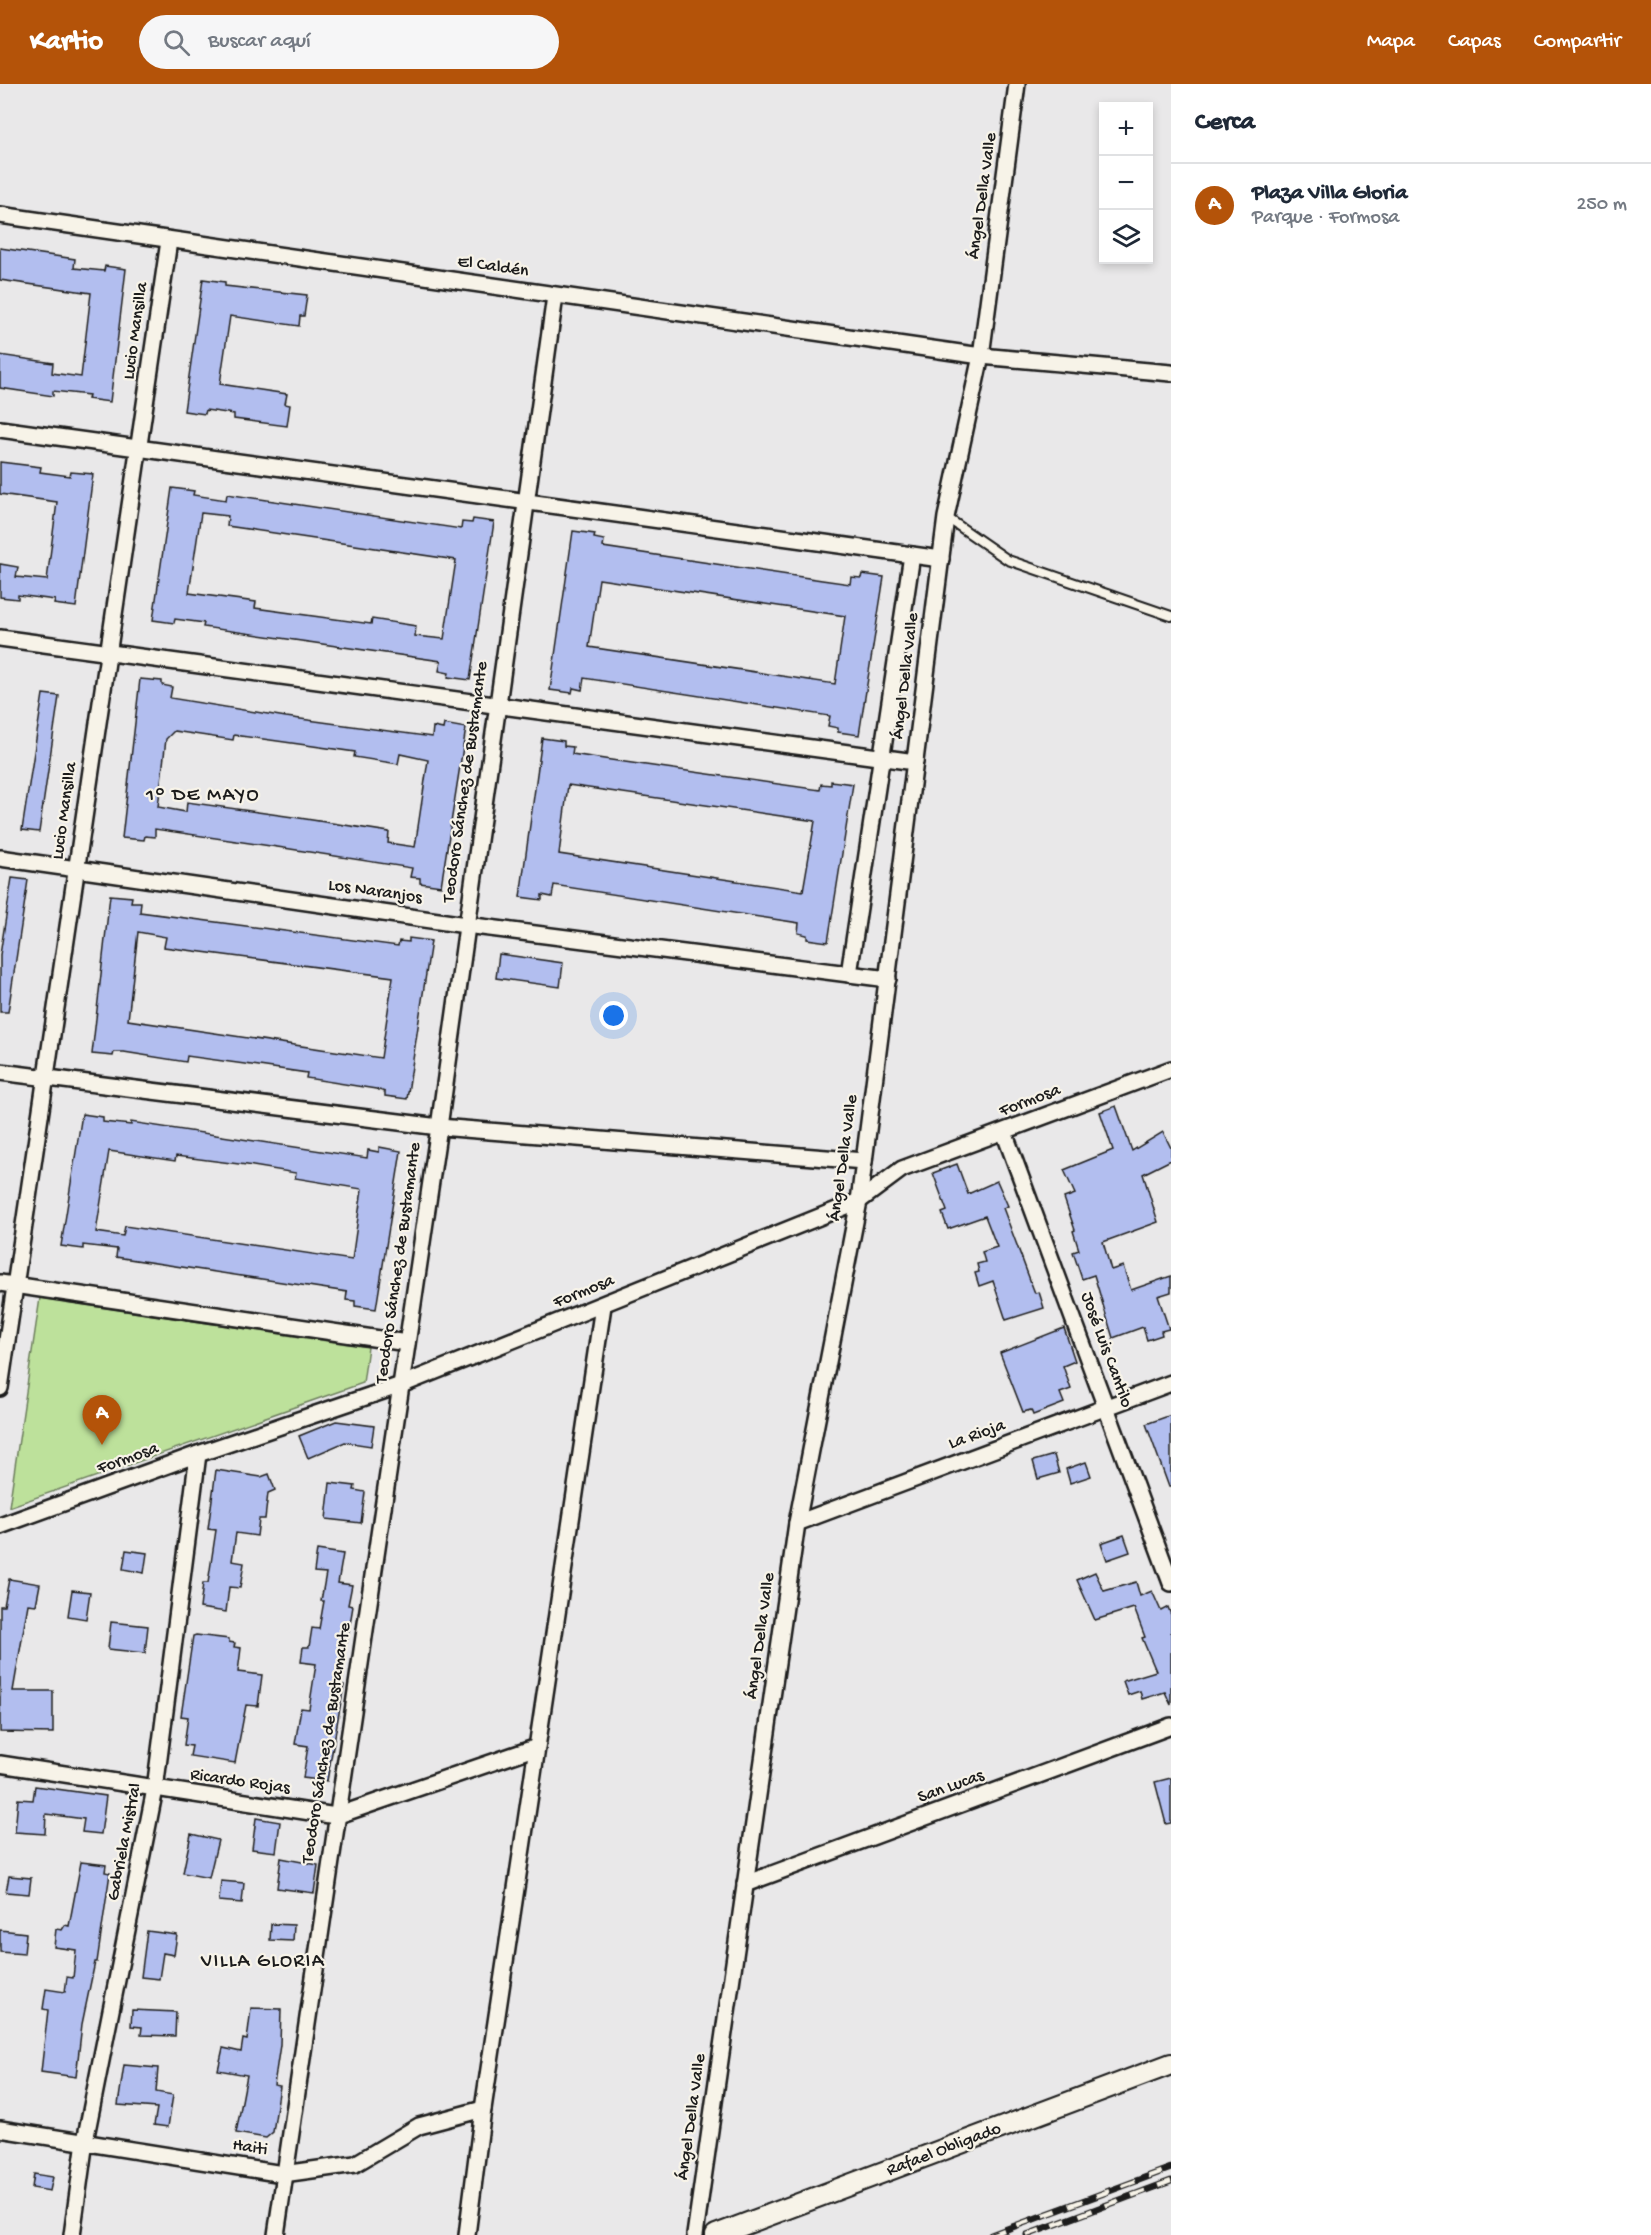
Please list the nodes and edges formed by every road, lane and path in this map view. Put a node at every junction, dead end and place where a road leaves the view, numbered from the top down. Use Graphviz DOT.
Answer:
graph roads {
  1 [pos="1017,84"];
  2 [pos="0,215"];
  3 [pos="169,241"];
  4 [pos="555,296"];
  5 [pos="981,356"];
  6 [pos="1171,373"];
  7 [pos="0,429"];
  8 [pos="138,449"];
  9 [pos="525,504"];
  10 [pos="946,518"];
  11 [pos="912,555"];
  12 [pos="941,559"];
  13 [pos="1171,616"];
  14 [pos="0,638"];
  15 [pos="108,652"];
  16 [pos="497,705"];
  17 [pos="882,758"];
  18 [pos="915,762"];
  19 [pos="0,858"];
  20 [pos="77,869"];
  21 [pos="466,925"];
  22 [pos="849,974"];
  23 [pos="888,979"];
  24 [pos="1171,1068"];
  25 [pos="0,1072"];
  26 [pos="45,1079"];
  27 [pos="439,1127"];
  28 [pos="1004,1132"];
  29 [pos="864,1161"];
  30 [pos="859,1201"];
  31 [pos="8,1284"];
  32 [pos="603,1306"];
  33 [pos="407,1343"];
  34 [pos="1171,1383"];
  35 [pos="401,1385"];
  36 [pos="0,1388"];
  37 [pos="1106,1407"];
  38 [pos="198,1454"];
  39 [pos="797,1523"];
  40 [pos="0,1526"];
  41 [pos="1171,1582"];
  42 [pos="1171,1725"];
  43 [pos="537,1747"];
  44 [pos="0,1764"];
  45 [pos="155,1790"];
  46 [pos="336,1816"];
  47 [pos="745,1884"];
  48 [pos="1171,2064"];
  49 [pos="483,2109"];
  50 [pos="0,2129"];
  51 [pos="85,2141"];
  52 [pos="283,2174"];
  53 [pos="72,2235"];
  54 [pos="276,2235"];
  55 [pos="467,2235"];
  56 [pos="695,2235"];
  57 [pos="716,2235"];
  1 -- 5 [label="street, Ángel Della Valle"];
  2 -- 3 [label="street, El Caldén"];
  3 -- 4 [label="street, El Caldén"];
  3 -- 8 [label="street, Lucio Mansilla"];
  4 -- 5 [label="street, El Caldén"];
  4 -- 9 [label="street, Teodoro Sánchez de Bustamante"];
  5 -- 6 [label="street, El Caldén"];
  5 -- 10 [label="street, Ángel Della Valle"];
  7 -- 8 [label="street"];
  8 -- 9 [label="street"];
  8 -- 15 [label="street, Lucio Mansilla"];
  9 -- 11 [label="street"];
  9 -- 16 [label="street, Teodoro Sánchez de Bustamante"];
  10 -- 12 [label="street, Ángel Della Valle"];
  10 -- 13 [label="lane"];
  11 -- 12 [label="street"];
  11 -- 17 [label="street, Ángel Della Valle"];
  12 -- 18 [label="street, Ángel Della Valle"];
  14 -- 15 [label="street"];
  15 -- 16 [label="street"];
  15 -- 20 [label="street, Lucio Mansilla"];
  16 -- 17 [label="street"];
  16 -- 21 [label="street, Teodoro Sánchez de Bustamante"];
  17 -- 18 [label="street"];
  17 -- 22 [label="street, Ángel Della Valle"];
  18 -- 23 [label="street, Ángel Della Valle"];
  19 -- 20 [label="street, Los Naranjos"];
  20 -- 21 [label="street, Los Naranjos"];
  20 -- 26 [label="street, Lucio Mansilla"];
  21 -- 22 [label="street, Los Naranjos"];
  21 -- 27 [label="street, Teodoro Sánchez de Bustamante"];
  22 -- 23 [label="street, Los Naranjos"];
  23 -- 29 [label="street, Ángel Della Valle"];
  24 -- 28 [label="street, Formosa"];
  25 -- 26 [label="street"];
  26 -- 27 [label="street"];
  26 -- 31 [label="street, Lucio Mansilla"];
  27 -- 29 [label="street"];
  27 -- 33 [label="street, Teodoro Sánchez de Bustamante"];
  28 -- 30 [label="street, Formosa"];
  28 -- 37 [label="street, José Luis Cantilo"];
  29 -- 30 [label="street, Ángel Della Valle"];
  30 -- 32 [label="street, Formosa"];
  30 -- 39 [label="street, Ángel Della Valle"];
  31 -- 33 [label="street"];
  31 -- 36 [label="street, Lucio Mansilla"];
  32 -- 35 [label="street, Formosa"];
  32 -- 43 [label="street"];
  33 -- 35 [label="street, Teodoro Sánchez de Bustamante"];
  34 -- 37 [label="street, La Rioja"];
  35 -- 38 [label="street, Formosa"];
  35 -- 46 [label="street, Teodoro Sánchez de Bustamante"];
  37 -- 39 [label="street, La Rioja"];
  37 -- 41 [label="street, José Luis Cantilo"];
  38 -- 40 [label="street, Formosa"];
  38 -- 45 [label="street, Gabriela Mistral"];
  39 -- 47 [label="street, Ángel Della Valle"];
  42 -- 47 [label="street, San Lucas"];
  43 -- 46 [label="street, Ricardo Rojas"];
  43 -- 49 [label="street"];
  44 -- 45 [label="street, Ricardo Rojas"];
  45 -- 46 [label="street, Ricardo Rojas"];
  45 -- 51 [label="street, Gabriela Mistral"];
  46 -- 52 [label="street, Teodoro Sánchez de Bustamante"];
  47 -- 56 [label="street, Ángel Della Valle"];
  48 -- 57 [label="street, Rafael Obligado"];
  49 -- 52 [label="street, Haiti"];
  49 -- 55 [label="street"];
  50 -- 51 [label="street, Haiti"];
  51 -- 52 [label="street, Haiti"];
  51 -- 53 [label="street, Gabriela Mistral"];
  52 -- 54 [label="street, Teodoro Sánchez de Bustamante"];
}
